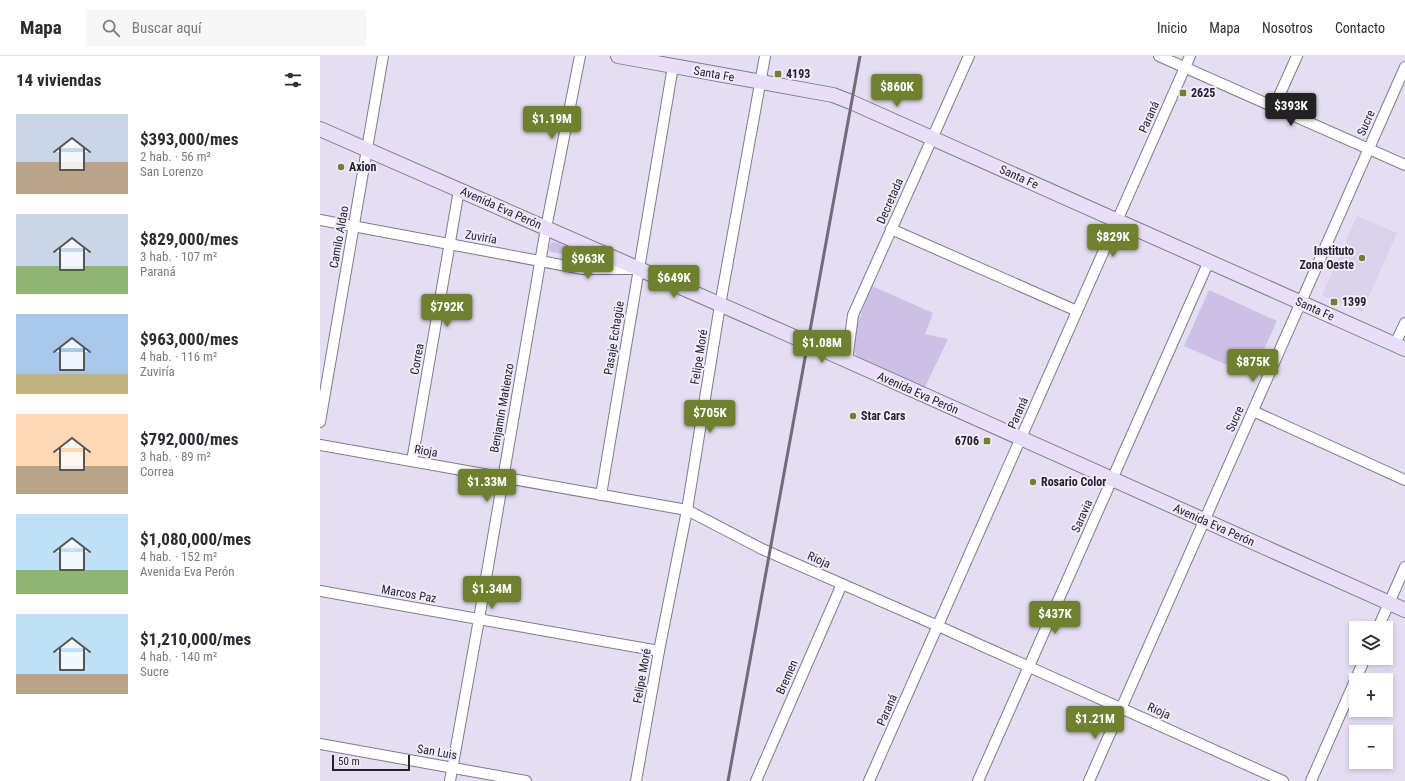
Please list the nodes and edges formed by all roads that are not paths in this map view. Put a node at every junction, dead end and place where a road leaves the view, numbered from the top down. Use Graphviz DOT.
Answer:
graph roads {
  1 [pos="383,56"];
  2 [pos="580,56"];
  3 [pos="618,56"];
  4 [pos="765,56"];
  5 [pos="969,56"];
  6 [pos="1159,56"];
  7 [pos="1190,56"];
  8 [pos="1296,56"];
  9 [pos="673,66"];
  10 [pos="1405,67"];
  11 [pos="1185,68"];
  12 [pos="760,82"];
  13 [pos="1274,107"];
  14 [pos="320,129"];
  15 [pos="932,138"];
  16 [pos="367,149"];
  17 [pos="1369,149"];
  18 [pos="1405,165"];
  19 [pos="460,190"];
  20 [pos="320,220"];
  21 [pos="1117,220"];
  22 [pos="354,226"];
  23 [pos="546,228"];
  24 [pos="891,229"];
  25 [pos="450,244"];
  26 [pos="540,261"];
  27 [pos="1209,261"];
  28 [pos="639,269"];
  29 [pos="1301,302"];
  30 [pos="720,305"];
  31 [pos="1077,311"];
  32 [pos="1405,323"];
  33 [pos="1400,346"];
  34 [pos="847,361"];
  35 [pos="1253,411"];
  36 [pos="320,422"];
  37 [pos="1021,439"];
  38 [pos="320,445"];
  39 [pos="412,461"];
  40 [pos="503,477"];
  41 [pos="1112,480"];
  42 [pos="1405,480"];
  43 [pos="601,495"];
  44 [pos="687,510"];
  45 [pos="1204,521"];
  46 [pos="1405,567"];
  47 [pos="842,584"];
  48 [pos="320,592"];
  49 [pos="1389,604"];
  50 [pos="1405,610"];
  51 [pos="479,619"];
  52 [pos="1381,621"];
  53 [pos="938,626"];
  54 [pos="659,651"];
  55 [pos="1362,665"];
  56 [pos="1029,667"];
  57 [pos="1121,708"];
  58 [pos="320,744"];
  59 [pos="452,768"];
  60 [pos="450,781"];
  61 [pos="526,781"];
  62 [pos="636,781"];
  63 [pos="756,781"];
  64 [pos="869,781"];
  65 [pos="978,781"];
  66 [pos="1088,781"];
  67 [pos="1283,781"];
  68 [pos="1311,781"];
  1 -- 16 [label="street, Camilo Aldao"];
  2 -- 23 [label="street, Benjamín Matienzo"];
  3 -- 9 [label="main road, Santa Fe"];
  4 -- 12 [label="street, Felipe Moré"];
  5 -- 15 [label="street, Decretada"];
  6 -- 11 [label="street"];
  7 -- 11 [label="street, Paraná"];
  8 -- 13 [label="street"];
  9 -- 12 [label="main road, Santa Fe"];
  9 -- 28 [label="street, Pasaje Echagüe"];
  10 -- 17 [label="street, Sucre"];
  11 -- 13 [label="street"];
  11 -- 21 [label="street, Paraná"];
  12 -- 15 [label="main road, Santa Fe"];
  12 -- 30 [label="street, Felipe Moré"];
  13 -- 17 [label="street"];
  14 -- 16 [label="main road, Avenida Eva Perón"];
  15 -- 21 [label="main road, Santa Fe"];
  15 -- 24 [label="street, Decretada"];
  16 -- 19 [label="main road, Avenida Eva Perón"];
  16 -- 22 [label="street, Camilo Aldao"];
  17 -- 18 [label="street"];
  17 -- 29 [label="street, Sucre"];
  19 -- 23 [label="main road, Avenida Eva Perón"];
  19 -- 25 [label="street, Correa"];
  20 -- 22 [label="street, Zuviría"];
  21 -- 27 [label="main road, Santa Fe"];
  21 -- 31 [label="street, Paraná"];
  22 -- 25 [label="street, Zuviría"];
  22 -- 36 [label="street, Camilo Aldao"];
  23 -- 26 [label="street, Benjamín Matienzo"];
  23 -- 28 [label="main road, Avenida Eva Perón"];
  24 -- 31 [label="street"];
  24 -- 34 [label="street, Decretada"];
  25 -- 26 [label="street, Zuviría"];
  25 -- 39 [label="street, Correa"];
  26 -- 28 [label="street, Zuviría"];
  26 -- 40 [label="street, Benjamín Matienzo"];
  27 -- 29 [label="main road, Santa Fe"];
  27 -- 41 [label="street, Saravia"];
  28 -- 30 [label="main road, Avenida Eva Perón"];
  28 -- 43 [label="street, Pasaje Echagüe"];
  29 -- 33 [label="main road, Santa Fe"];
  29 -- 35 [label="street, Sucre"];
  30 -- 34 [label="main road, Avenida Eva Perón"];
  30 -- 44 [label="street, Felipe Moré"];
  31 -- 37 [label="street, Paraná"];
  32 -- 33 [label="street"];
  34 -- 37 [label="main road, Avenida Eva Perón"];
  35 -- 42 [label="street"];
  35 -- 45 [label="street, Sucre"];
  37 -- 41 [label="main road, Avenida Eva Perón"];
  37 -- 53 [label="street, Paraná"];
  38 -- 39 [label="street, Rioja"];
  39 -- 40 [label="street, Rioja"];
  40 -- 43 [label="street, Rioja"];
  40 -- 51 [label="street, Benjamín Matienzo"];
  41 -- 45 [label="main road, Avenida Eva Perón"];
  41 -- 56 [label="street, Saravia"];
  43 -- 44 [label="street, Rioja"];
  44 -- 47 [label="street, Rioja"];
  44 -- 54 [label="street, Felipe Moré"];
  45 -- 49 [label="main road, Avenida Eva Perón"];
  45 -- 57 [label="street, Sucre"];
  46 -- 49 [label="street"];
  47 -- 53 [label="street, Rioja"];
  47 -- 63 [label="street, Bremen"];
  48 -- 51 [label="street, Marcos Paz"];
  49 -- 50 [label="main road, Avenida Eva Perón"];
  49 -- 52 [label="street"];
  51 -- 54 [label="street, Marcos Paz"];
  51 -- 59 [label="street, Benjamín Matienzo"];
  53 -- 56 [label="street, Rioja"];
  53 -- 64 [label="street, Paraná"];
  54 -- 62 [label="street, Felipe Moré"];
  55 -- 68 [label="street"];
  56 -- 57 [label="street, Rioja"];
  56 -- 65 [label="street, Saravia"];
  57 -- 66 [label="street, Sucre"];
  57 -- 67 [label="street, Rioja"];
  58 -- 59 [label="street, San Luis"];
  59 -- 60 [label="street, Benjamín Matienzo"];
  59 -- 61 [label="street, San Luis"];
}
